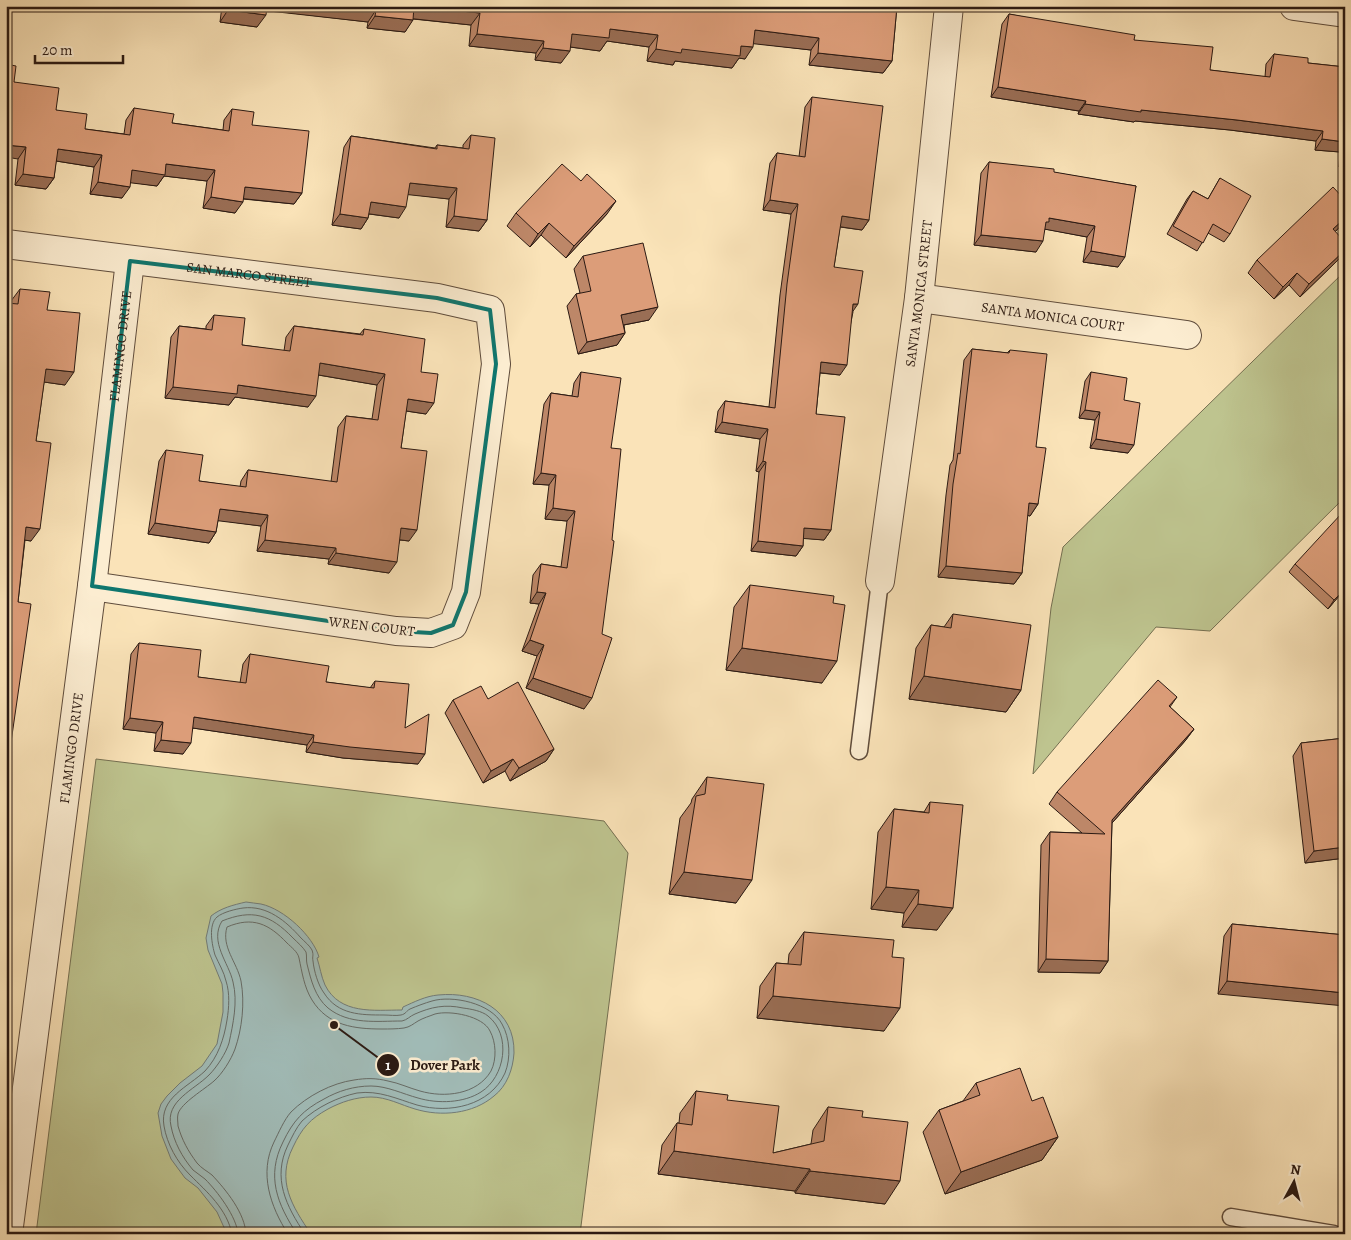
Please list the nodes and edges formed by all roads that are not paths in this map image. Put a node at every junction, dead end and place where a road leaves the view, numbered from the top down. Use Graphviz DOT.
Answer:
graph roads {
  1 [pos="949,6"];
  2 [pos="1294,6"];
  3 [pos="1345,13"];
  4 [pos="6,244"];
  5 [pos="130,261"];
  6 [pos="919,298"];
  7 [pos="490,310"];
  8 [pos="1187,335"];
  9 [pos="880,581"];
  10 [pos="92,586"];
  11 [pos="858,751"];
  12 [pos="1231,1217"];
  13 [pos="8,1234"];
  14 [pos="1334,1234"];
  1 -- 6 [label="street, SANTA MONICA STREET"];
  2 -- 3 [label="street"];
  4 -- 5 [label="street, SAN MARCO STREET"];
  5 -- 7 [label="street, SAN MARCO STREET"];
  5 -- 10 [label="street, FLAMINGO DRIVE"];
  6 -- 8 [label="street, SANTA MONICA COURT"];
  6 -- 9 [label="street, SANTA MONICA STREET"];
  7 -- 10 [label="street, WREN COURT"];
  9 -- 11 [label="lane"];
  10 -- 13 [label="street, FLAMINGO DRIVE"];
  12 -- 14 [label="lane"];
}
